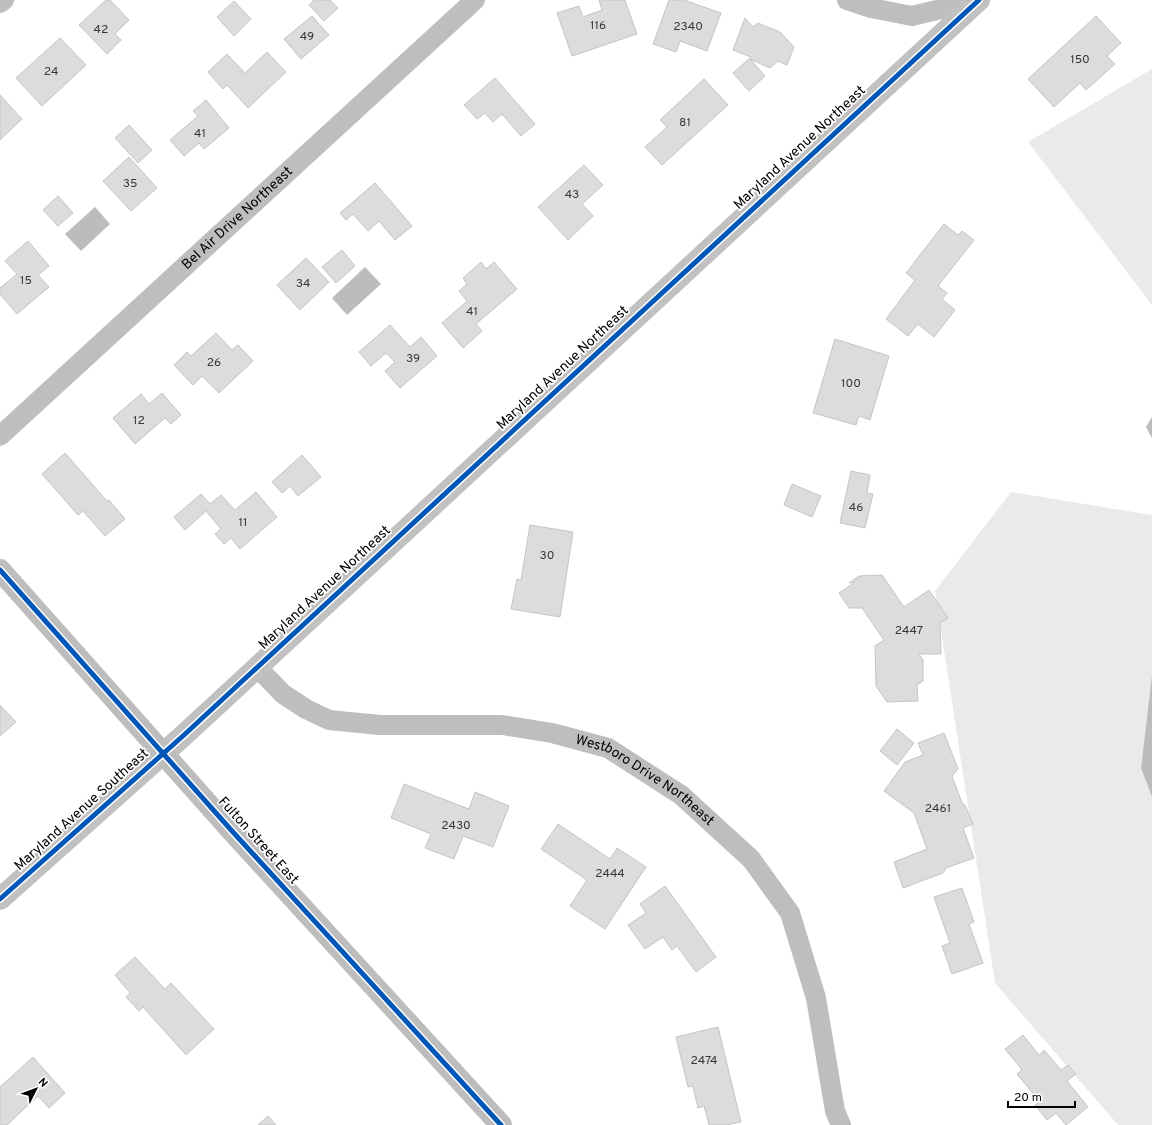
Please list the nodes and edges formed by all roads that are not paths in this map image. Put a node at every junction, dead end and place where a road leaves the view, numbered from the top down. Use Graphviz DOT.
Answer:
graph roads {
  1 [pos="4,0"];
  2 [pos="475,0"];
  3 [pos="846,0"];
  4 [pos="978,0"];
  5 [pos="0,3"];
  6 [pos="0,436"];
  7 [pos="0,570"];
  8 [pos="257,667"];
  9 [pos="163,754"];
  10 [pos="0,899"];
  11 [pos="501,1125"];
  12 [pos="841,1125"];
  1 -- 5 [label="street"];
  2 -- 6 [label="street, Bel Air Drive Northeast"];
  3 -- 4 [label="street"];
  4 -- 8 [label="street, Maryland Avenue Northeast"];
  7 -- 9 [label="main road, Fulton Street East"];
  8 -- 9 [label="street, Maryland Avenue Northeast"];
  8 -- 12 [label="street, Westboro Drive Northeast"];
  9 -- 10 [label="street, Maryland Avenue Southeast"];
  9 -- 11 [label="main road, Fulton Street East"];
}
